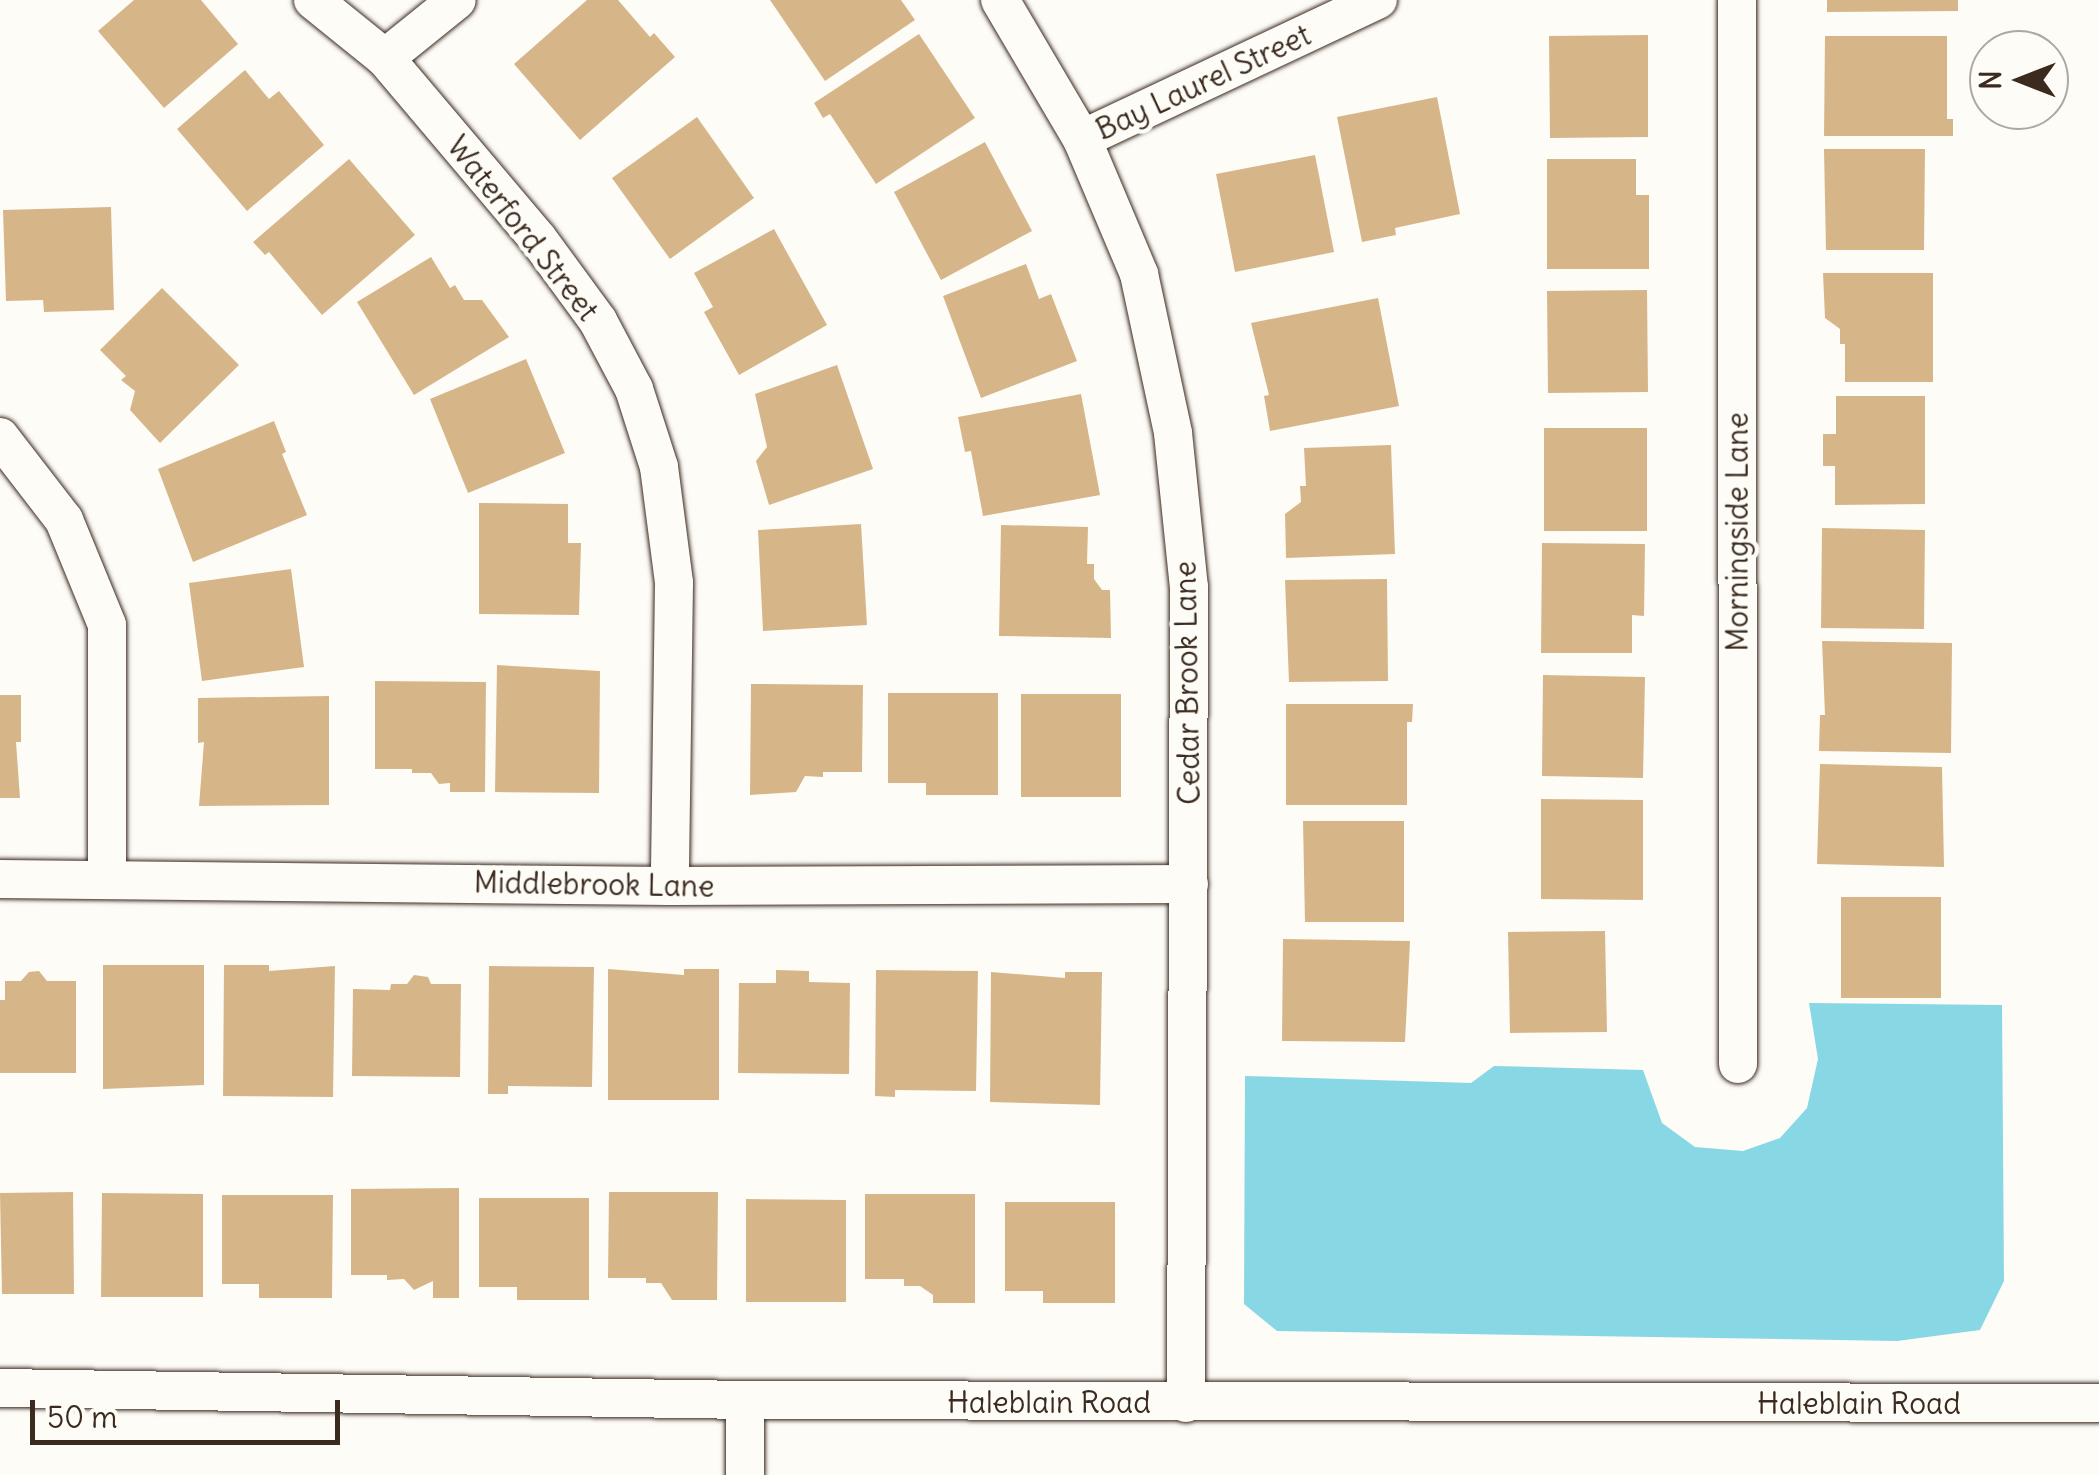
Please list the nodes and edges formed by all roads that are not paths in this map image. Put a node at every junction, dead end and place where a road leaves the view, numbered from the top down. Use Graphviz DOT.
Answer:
graph roads {
  1 [pos="314,0"];
  2 [pos="360,0"];
  3 [pos="457,0"];
  4 [pos="1000,0"];
  5 [pos="1378,0"];
  6 [pos="1737,0"];
  7 [pos="385,58"];
  8 [pos="1082,139"];
  9 [pos="0,437"];
  10 [pos="0,878"];
  11 [pos="107,879"];
  12 [pos="1188,884"];
  13 [pos="670,886"];
  14 [pos="1738,1064"];
  15 [pos="0,1388"];
  16 [pos="746,1400"];
  17 [pos="1186,1403"];
  18 [pos="2099,1403"];
  19 [pos="745,1475"];
  1 -- 7 [label="street, Waterford Street"];
  2 -- 7 [label="street, Waterford Street"];
  3 -- 7 [label="street"];
  4 -- 8 [label="street, Cedar Brook Lane"];
  5 -- 8 [label="street, Bay Laurel Street"];
  6 -- 14 [label="street, Morningside Lane"];
  7 -- 13 [label="street, Waterford Street"];
  8 -- 12 [label="street, Cedar Brook Lane"];
  9 -- 11 [label="street"];
  10 -- 11 [label="street, Middlebrook Lane"];
  11 -- 13 [label="street, Middlebrook Lane"];
  12 -- 13 [label="street, Middlebrook Lane"];
  12 -- 17 [label="street, Cedar Brook Lane"];
  15 -- 16 [label="street, Haleblain Road"];
  16 -- 17 [label="street, Haleblain Road"];
  16 -- 19 [label="street"];
  17 -- 18 [label="street, Haleblain Road"];
}
